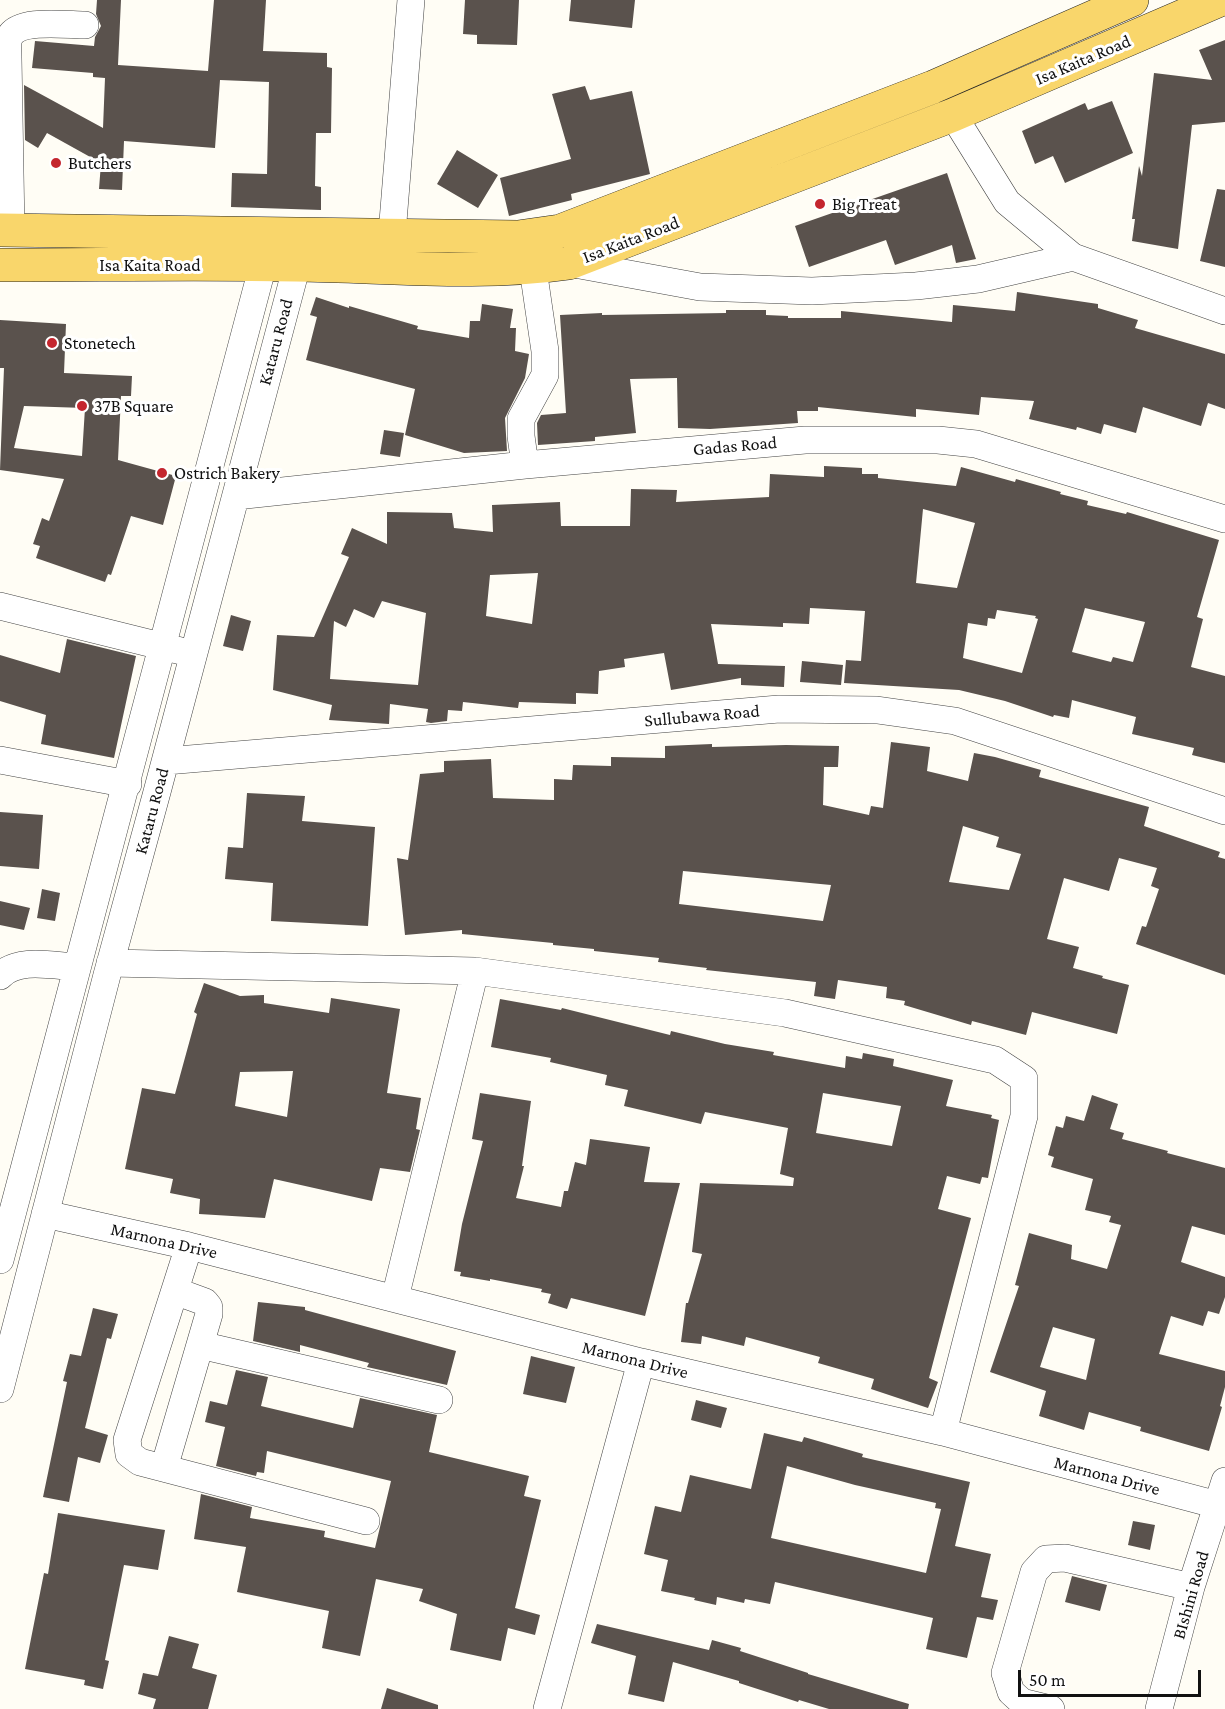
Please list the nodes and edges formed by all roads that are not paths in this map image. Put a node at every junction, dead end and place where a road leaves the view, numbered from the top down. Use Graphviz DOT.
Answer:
graph roads {
  1 [pos="411,0"];
  2 [pos="1134,0"];
  3 [pos="1220,0"];
  4 [pos="85,25"];
  5 [pos="1151,31"];
  6 [pos="953,115"];
  7 [pos="6,230"];
  8 [pos="392,234"];
  9 [pos="264,249"];
  10 [pos="297,249"];
  11 [pos="1073,257"];
  12 [pos="569,263"];
  13 [pos="0,265"];
  14 [pos="533,268"];
  15 [pos="1225,311"];
  16 [pos="525,465"];
  17 [pos="236,496"];
  18 [pos="1225,519"];
  19 [pos="0,606"];
  20 [pos="164,646"];
  21 [pos="194,654"];
  22 [pos="0,760"];
  23 [pos="165,761"];
  24 [pos="128,784"];
  25 [pos="1225,811"];
  26 [pos="110,963"];
  27 [pos="77,967"];
  28 [pos="475,971"];
  29 [pos="0,976"];
  30 [pos="45,1214"];
  31 [pos="189,1246"];
  32 [pos="0,1260"];
  33 [pos="175,1291"];
  34 [pos="395,1298"];
  35 [pos="200,1344"];
  36 [pos="641,1362"];
  37 [pos="150,1366"];
  38 [pos="190,1379"];
  39 [pos="0,1389"];
  40 [pos="439,1400"];
  41 [pos="943,1432"];
  42 [pos="164,1468"];
  43 [pos="1223,1498"];
  44 [pos="366,1521"];
  45 [pos="1191,1587"];
  46 [pos="547,1709"];
  47 [pos="1051,1709"];
  48 [pos="1159,1709"];
  1 -- 8 [label="street"];
  2 -- 5 [label="main road"];
  2 -- 8 [label="main road, Isa Kaita Road"];
  3 -- 5 [label="main road, Isa Kaita Road"];
  4 -- 7 [label="street"];
  5 -- 6 [label="main road, Isa Kaita Road"];
  6 -- 11 [label="street"];
  6 -- 12 [label="main road, Isa Kaita Road"];
  7 -- 9 [label="main road, Isa Kaita Road"];
  8 -- 10 [label="main road, Isa Kaita Road"];
  9 -- 10 [label="main road, Isa Kaita Road"];
  9 -- 13 [label="main road, Isa Kaita Road"];
  9 -- 20 [label="street, Kataru Road"];
  10 -- 14 [label="main road, Isa Kaita Road"];
  10 -- 17 [label="street, Kataru Road"];
  11 -- 12 [label="street"];
  11 -- 15 [label="street"];
  12 -- 14 [label="main road, Isa Kaita Road"];
  14 -- 16 [label="street"];
  16 -- 17 [label="street, Gadas Road"];
  16 -- 18 [label="street, Gadas Road"];
  17 -- 21 [label="street, Kataru Road"];
  19 -- 20 [label="street"];
  20 -- 21 [label="street"];
  20 -- 24 [label="street, Kataru Road"];
  21 -- 23 [label="street, Kataru Road"];
  22 -- 24 [label="street"];
  23 -- 25 [label="street, Sullubawa Road"];
  23 -- 26 [label="street, Kataru Road"];
  24 -- 27 [label="street, Kataru Road"];
  26 -- 28 [label="street"];
  26 -- 30 [label="street, Kataru Road"];
  27 -- 29 [label="street"];
  27 -- 32 [label="street, Kataru Road"];
  28 -- 34 [label="street"];
  28 -- 41 [label="street"];
  30 -- 31 [label="street, Marnona Drive"];
  30 -- 39 [label="street, Kataru Road"];
  31 -- 33 [label="street"];
  31 -- 34 [label="street, Marnona Drive"];
  33 -- 35 [label="street"];
  33 -- 37 [label="street"];
  34 -- 36 [label="street, Marnona Drive"];
  35 -- 38 [label="street"];
  35 -- 40 [label="street"];
  36 -- 41 [label="street, Marnona Drive"];
  36 -- 46 [label="street"];
  37 -- 38 [label="street"];
  37 -- 42 [label="street"];
  38 -- 42 [label="street"];
  41 -- 43 [label="street, Marnona Drive"];
  42 -- 44 [label="street"];
  43 -- 45 [label="street, BIshini Road"];
  45 -- 47 [label="street"];
  45 -- 48 [label="street, BIshini Road"];
}
